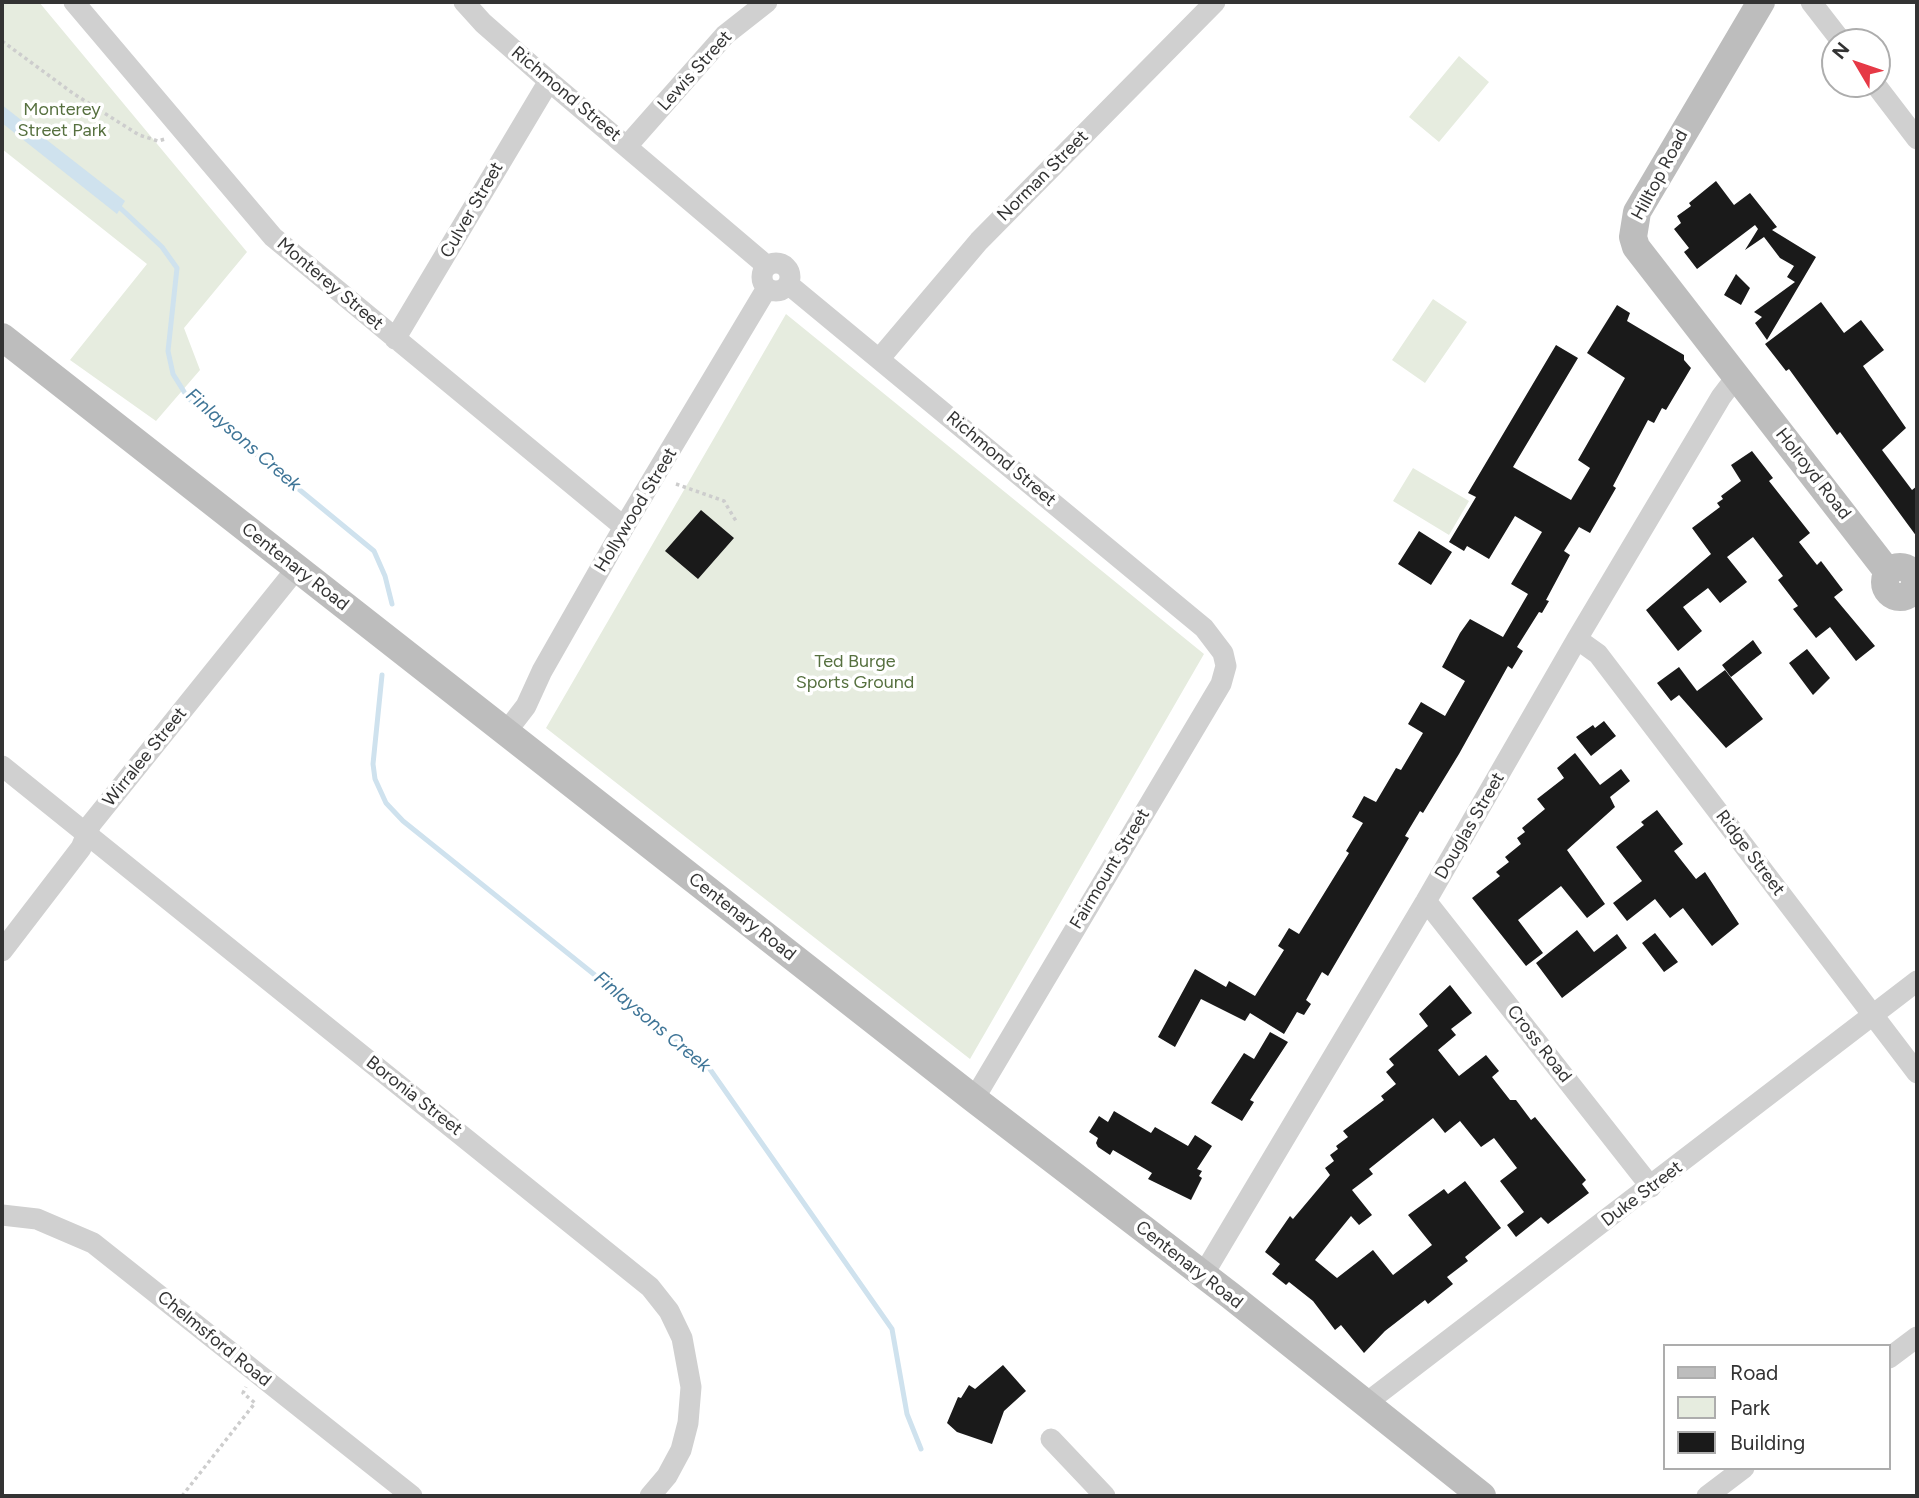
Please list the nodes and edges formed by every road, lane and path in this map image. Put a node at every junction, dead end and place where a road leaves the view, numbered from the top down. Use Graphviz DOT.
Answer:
graph roads {
  1 [pos="74,2"];
  2 [pos="464,2"];
  3 [pos="767,2"];
  4 [pos="1215,2"];
  5 [pos="1761,2"];
  6 [pos="1811,2"];
  7 [pos="1831,28"];
  8 [pos="2,41"];
  9 [pos="549,81"];
  10 [pos="1885,98"];
  11 [pos="183,132"];
  12 [pos="1917,139"];
  13 [pos="627,146"];
  14 [pos="767,266"];
  15 [pos="788,284"];
  16 [pos="767,288"];
  17 [pos="2,337"];
  18 [pos="395,339"];
  19 [pos="880,358"];
  20 [pos="1737,376"];
  21 [pos="676,484"];
  22 [pos="736,521"];
  23 [pos="624,527"];
  24 [pos="297,568"];
  25 [pos="1909,583"];
  26 [pos="1212,636"];
  27 [pos="1577,639"];
  28 [pos="506,732"];
  29 [pos="2,766"];
  30 [pos="87,836"];
  31 [pos="1426,901"];
  32 [pos="2,951"];
  33 [pos="1917,981"];
  34 [pos="1873,1015"];
  35 [pos="1917,1073"];
  36 [pos="974,1099"];
  37 [pos="1651,1187"];
  38 [pos="2,1215"];
  39 [pos="1203,1275"];
  40 [pos="1917,1337"];
  41 [pos="1891,1356"];
  42 [pos="254,1371"];
  43 [pos="1365,1404"];
  44 [pos="1051,1439"];
  45 [pos="1741,1470"];
  46 [pos="1472,1493"];
  47 [pos="652,1494"];
  48 [pos="182,1496"];
  49 [pos="412,1496"];
  50 [pos="1105,1496"];
  51 [pos="1707,1496"];
  1 -- 11 [label="street, Monterey Street"];
  2 -- 9 [label="street, Richmond Street"];
  3 -- 13 [label="street, Lewis Street"];
  4 -- 19 [label="street, Norman Street"];
  5 -- 20 [label="main road, Hilltop Road"];
  6 -- 7 [label="street"];
  8 -- 11 [label="path"];
  9 -- 13 [label="street, Richmond Street"];
  9 -- 18 [label="street, Culver Street"];
  10 -- 12 [label="street"];
  11 -- 18 [label="street, Monterey Street"];
  13 -- 14 [label="street, Richmond Street"];
  14 -- 15 [label="street"];
  14 -- 16 [label="street"];
  15 -- 16 [label="street"];
  15 -- 19 [label="street, Richmond Street"];
  16 -- 23 [label="street, Hollywood Street"];
  17 -- 24 [label="main road, Centenary Road"];
  18 -- 23 [label="street, Monterey Street"];
  19 -- 26 [label="street, Richmond Street"];
  20 -- 25 [label="main road, Holroyd Road"];
  20 -- 27 [label="street, Douglas Street"];
  21 -- 22 [label="path"];
  23 -- 28 [label="street, Hollywood Street"];
  24 -- 28 [label="main road, Centenary Road"];
  24 -- 30 [label="street, Wirralee Street"];
  26 -- 36 [label="street, Fairmount Street"];
  27 -- 31 [label="street, Douglas Street"];
  27 -- 34 [label="street, Ridge Street"];
  28 -- 36 [label="main road, Centenary Road"];
  29 -- 30 [label="street, Boronia Street"];
  30 -- 32 [label="street, Wirralee Street"];
  30 -- 47 [label="street, Boronia Street"];
  31 -- 37 [label="street, Cross Road"];
  31 -- 39 [label="street, Douglas Street"];
  33 -- 34 [label="street, Duke Street"];
  34 -- 35 [label="street, Ridge Street"];
  34 -- 37 [label="street, Duke Street"];
  36 -- 39 [label="main road, Centenary Road"];
  37 -- 43 [label="street, Duke Street"];
  38 -- 42 [label="street, Chelmsford Road"];
  39 -- 43 [label="main road, Centenary Road"];
  40 -- 41 [label="street"];
  42 -- 48 [label="path"];
  42 -- 49 [label="street, Chelmsford Road"];
  43 -- 46 [label="main road, Centenary Road"];
  44 -- 50 [label="street"];
  45 -- 51 [label="street"];
}
